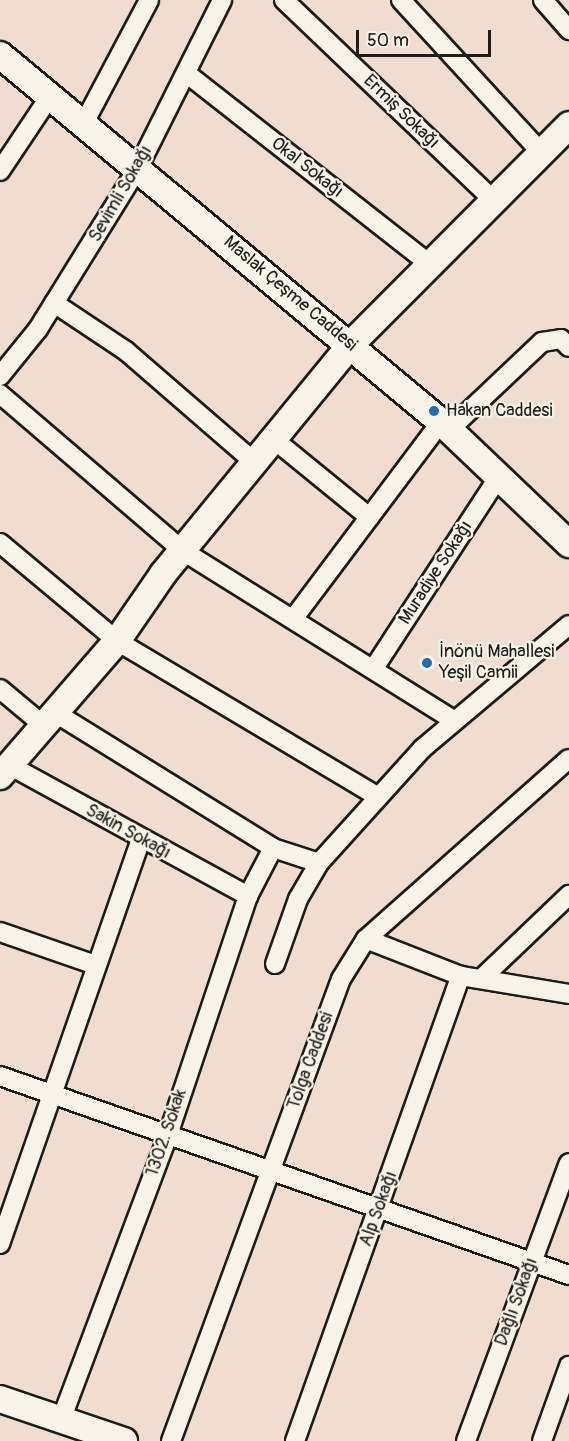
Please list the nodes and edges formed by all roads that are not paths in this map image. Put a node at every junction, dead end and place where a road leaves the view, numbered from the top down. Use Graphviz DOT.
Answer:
graph roads {
  1 [pos="149,0"];
  2 [pos="222,0"];
  3 [pos="284,0"];
  4 [pos="401,0"];
  5 [pos="543,0"];
  6 [pos="569,30"];
  7 [pos="0,55"];
  8 [pos="186,73"];
  9 [pos="50,96"];
  10 [pos="84,123"];
  11 [pos="569,125"];
  12 [pos="541,152"];
  13 [pos="138,168"];
  14 [pos="0,171"];
  15 [pos="492,199"];
  16 [pos="427,262"];
  17 [pos="54,303"];
  18 [pos="351,344"];
  19 [pos="569,347"];
  20 [pos="0,376"];
  21 [pos="0,394"];
  22 [pos="445,426"];
  23 [pos="272,437"];
  24 [pos="254,462"];
  25 [pos="498,478"];
  26 [pos="369,517"];
  27 [pos="0,543"];
  28 [pos="569,544"];
  29 [pos="183,551"];
  30 [pos="293,619"];
  31 [pos="569,625"];
  32 [pos="117,641"];
  33 [pos="374,668"];
  34 [pos="0,689"];
  35 [pos="48,718"];
  36 [pos="453,720"];
  37 [pos="569,759"];
  38 [pos="4,770"];
  39 [pos="377,796"];
  40 [pos="141,840"];
  41 [pos="273,848"];
  42 [pos="320,863"];
  43 [pos="569,895"];
  44 [pos="248,896"];
  45 [pos="0,932"];
  46 [pos="366,939"];
  47 [pos="275,964"];
  48 [pos="96,965"];
  49 [pos="461,976"];
  50 [pos="481,979"];
  51 [pos="569,994"];
  52 [pos="0,1077"];
  53 [pos="51,1095"];
  54 [pos="168,1135"];
  55 [pos="569,1163"];
  56 [pos="272,1169"];
  57 [pos="380,1207"];
  58 [pos="0,1244"];
  59 [pos="532,1262"];
  60 [pos="569,1275"];
  61 [pos="569,1366"];
  62 [pos="0,1399"];
  63 [pos="61,1420"];
  64 [pos="124,1441"];
  65 [pos="171,1441"];
  66 [pos="295,1441"];
  67 [pos="466,1441"];
  68 [pos="542,1441"];
  1 -- 10 [label="street"];
  2 -- 8 [label="street, Sevimli Sokağı"];
  3 -- 15 [label="street, Ermiş Sokağı"];
  4 -- 12 [label="street"];
  5 -- 6 [label="street"];
  7 -- 9 [label="street, Maslak Çeşme Caddesi"];
  8 -- 13 [label="street, Sevimli Sokağı"];
  8 -- 16 [label="street, Okal Sokağı"];
  9 -- 10 [label="street, Maslak Çeşme Caddesi"];
  9 -- 14 [label="street"];
  10 -- 13 [label="street, Maslak Çeşme Caddesi"];
  11 -- 12 [label="street"];
  12 -- 15 [label="street"];
  13 -- 17 [label="street, Sevimli Sokağı"];
  13 -- 18 [label="street, Maslak Çeşme Caddesi"];
  15 -- 16 [label="street"];
  16 -- 18 [label="street"];
  17 -- 20 [label="street, Sevimli Sokağı"];
  17 -- 24 [label="street"];
  18 -- 22 [label="street, Maslak Çeşme Caddesi"];
  18 -- 23 [label="street"];
  19 -- 22 [label="street"];
  21 -- 29 [label="street"];
  22 -- 25 [label="street, Maslak Çeşme Caddesi"];
  22 -- 26 [label="street"];
  23 -- 24 [label="street"];
  23 -- 26 [label="street"];
  24 -- 29 [label="street"];
  25 -- 28 [label="street, Maslak Çeşme Caddesi"];
  25 -- 33 [label="street, Muradiye Sokağı"];
  26 -- 30 [label="street"];
  27 -- 32 [label="street"];
  29 -- 30 [label="street"];
  29 -- 32 [label="street"];
  30 -- 33 [label="street"];
  31 -- 36 [label="street"];
  32 -- 35 [label="street"];
  32 -- 39 [label="street"];
  33 -- 36 [label="street"];
  34 -- 35 [label="street"];
  35 -- 38 [label="street"];
  35 -- 41 [label="street"];
  36 -- 39 [label="street"];
  37 -- 46 [label="street, Tolga Caddesi"];
  38 -- 40 [label="street, Sakin Sokağı"];
  39 -- 42 [label="street"];
  40 -- 44 [label="street, Sakin Sokağı"];
  40 -- 48 [label="street"];
  41 -- 42 [label="street"];
  41 -- 44 [label="street, 1302. Sokak"];
  42 -- 47 [label="street"];
  43 -- 50 [label="street"];
  44 -- 54 [label="street, 1302. Sokak"];
  45 -- 48 [label="street"];
  46 -- 49 [label="street"];
  46 -- 56 [label="street, Tolga Caddesi"];
  48 -- 53 [label="street"];
  49 -- 50 [label="street"];
  49 -- 57 [label="street, Alp Sokağı"];
  50 -- 51 [label="street"];
  52 -- 53 [label="street"];
  53 -- 54 [label="street"];
  53 -- 58 [label="street"];
  54 -- 56 [label="street"];
  54 -- 63 [label="street, 1302. Sokak"];
  55 -- 59 [label="street, Dağlı Sokağı"];
  56 -- 57 [label="street"];
  56 -- 65 [label="street, Tolga Caddesi"];
  57 -- 59 [label="street"];
  57 -- 66 [label="street, Alp Sokağı"];
  59 -- 60 [label="street"];
  59 -- 67 [label="street, Dağlı Sokağı"];
  61 -- 68 [label="street"];
  62 -- 63 [label="street"];
  63 -- 64 [label="street"];
}
